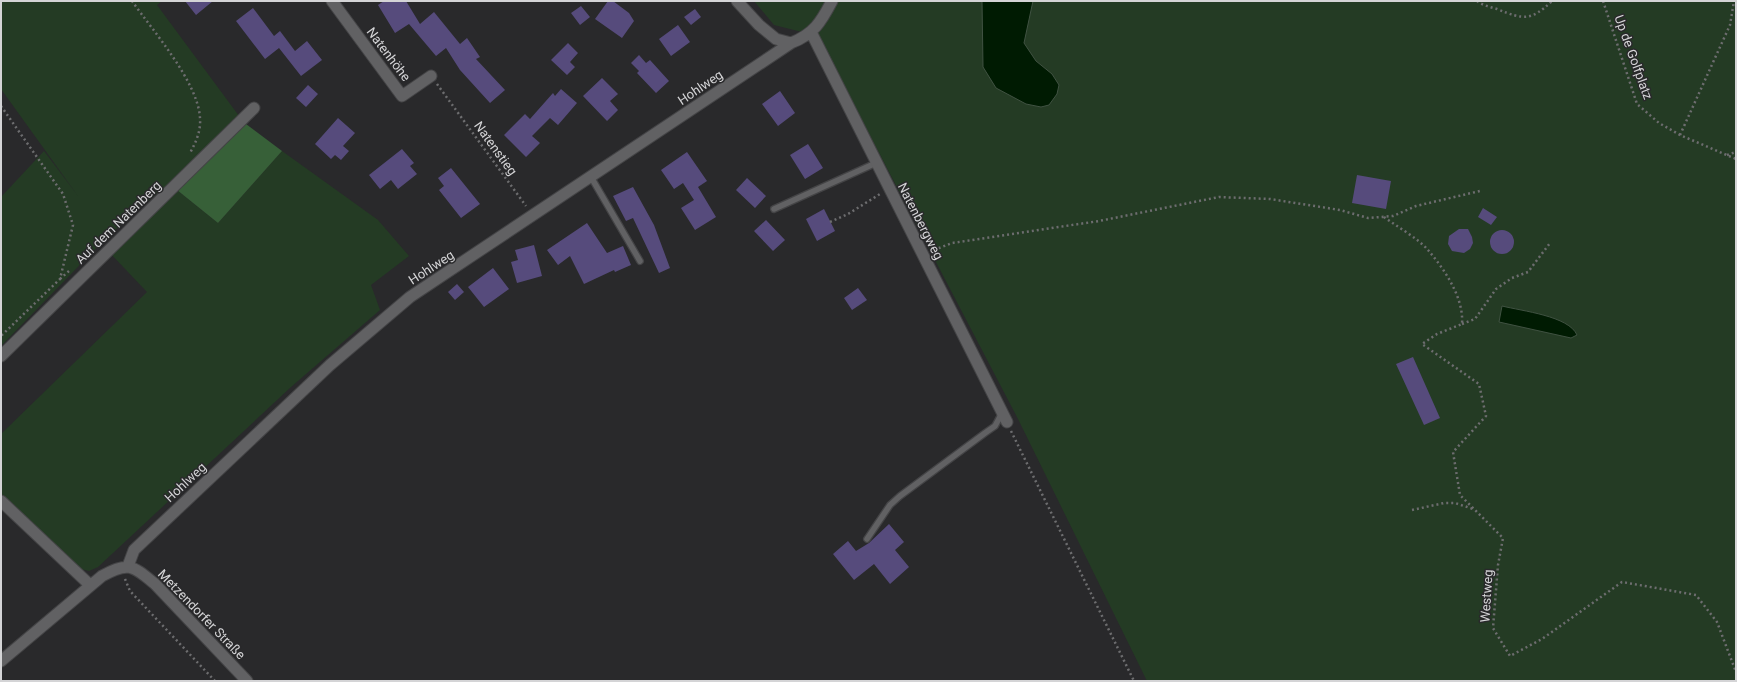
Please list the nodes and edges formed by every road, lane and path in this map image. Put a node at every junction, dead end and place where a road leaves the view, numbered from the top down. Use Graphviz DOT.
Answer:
graph roads {
  1 [pos="132,1"];
  2 [pos="332,1"];
  3 [pos="737,1"];
  4 [pos="832,1"];
  5 [pos="1477,1"];
  6 [pos="1552,1"];
  7 [pos="1603,1"];
  8 [pos="1734,1"];
  9 [pos="811,32"];
  10 [pos="791,43"];
  11 [pos="431,76"];
  12 [pos="443,92"];
  13 [pos="1,106"];
  14 [pos="254,108"];
  15 [pos="1680,135"];
  16 [pos="1736,152"];
  17 [pos="1726,155"];
  18 [pos="187,159"];
  19 [pos="1736,159"];
  20 [pos="876,163"];
  21 [pos="591,178"];
  22 [pos="890,190"];
  23 [pos="1480,191"];
  24 [pos="774,209"];
  25 [pos="533,216"];
  26 [pos="1384,217"];
  27 [pos="830,222"];
  28 [pos="1550,243"];
  29 [pos="922,255"];
  30 [pos="640,262"];
  31 [pos="72,268"];
  32 [pos="60,279"];
  33 [pos="1462,324"];
  34 [pos="1,336"];
  35 [pos="1,356"];
  36 [pos="1004,417"];
  37 [pos="1,501"];
  38 [pos="1473,509"];
  39 [pos="1412,510"];
  40 [pos="867,539"];
  41 [pos="128,566"];
  42 [pos="90,585"];
  43 [pos="1,661"];
  44 [pos="1736,672"];
  45 [pos="215,681"];
  46 [pos="247,681"];
  47 [pos="1134,681"];
  1 -- 18 [label="path"];
  2 -- 11 [label="street, Natenhöhe"];
  3 -- 10 [label="street"];
  4 -- 9 [label="street"];
  5 -- 6 [label="path"];
  7 -- 15 [label="path, Up de Golfplatz"];
  8 -- 15 [label="path"];
  9 -- 10 [label="street, Hohlweg"];
  9 -- 20 [label="street, Natenbergweg"];
  10 -- 21 [label="street, Hohlweg"];
  12 -- 25 [label="path, Natenstieg"];
  13 -- 32 [label="path"];
  14 -- 35 [label="street, Auf dem Natenberg"];
  15 -- 17 [label="path, Up de Golfplatz"];
  16 -- 17 [label="path"];
  17 -- 19 [label="path, Up de Golfplatz"];
  20 -- 22 [label="street, Natenbergweg"];
  20 -- 24 [label="lane"];
  21 -- 25 [label="street, Hohlweg"];
  21 -- 30 [label="lane"];
  22 -- 27 [label="path"];
  22 -- 29 [label="street, Natenbergweg"];
  23 -- 26 [label="path"];
  25 -- 41 [label="street, Hohlweg"];
  26 -- 29 [label="path"];
  26 -- 33 [label="path"];
  28 -- 33 [label="path"];
  29 -- 36 [label="street, Natenbergweg"];
  31 -- 32 [label="path"];
  32 -- 34 [label="path"];
  33 -- 38 [label="path, Westweg"];
  36 -- 40 [label="lane"];
  36 -- 47 [label="path"];
  37 -- 42 [label="street"];
  38 -- 39 [label="path"];
  38 -- 44 [label="path, Westweg"];
  41 -- 42 [label="street"];
  41 -- 45 [label="path"];
  41 -- 46 [label="street, Metzendorfer Straße"];
  42 -- 43 [label="street"];
}
